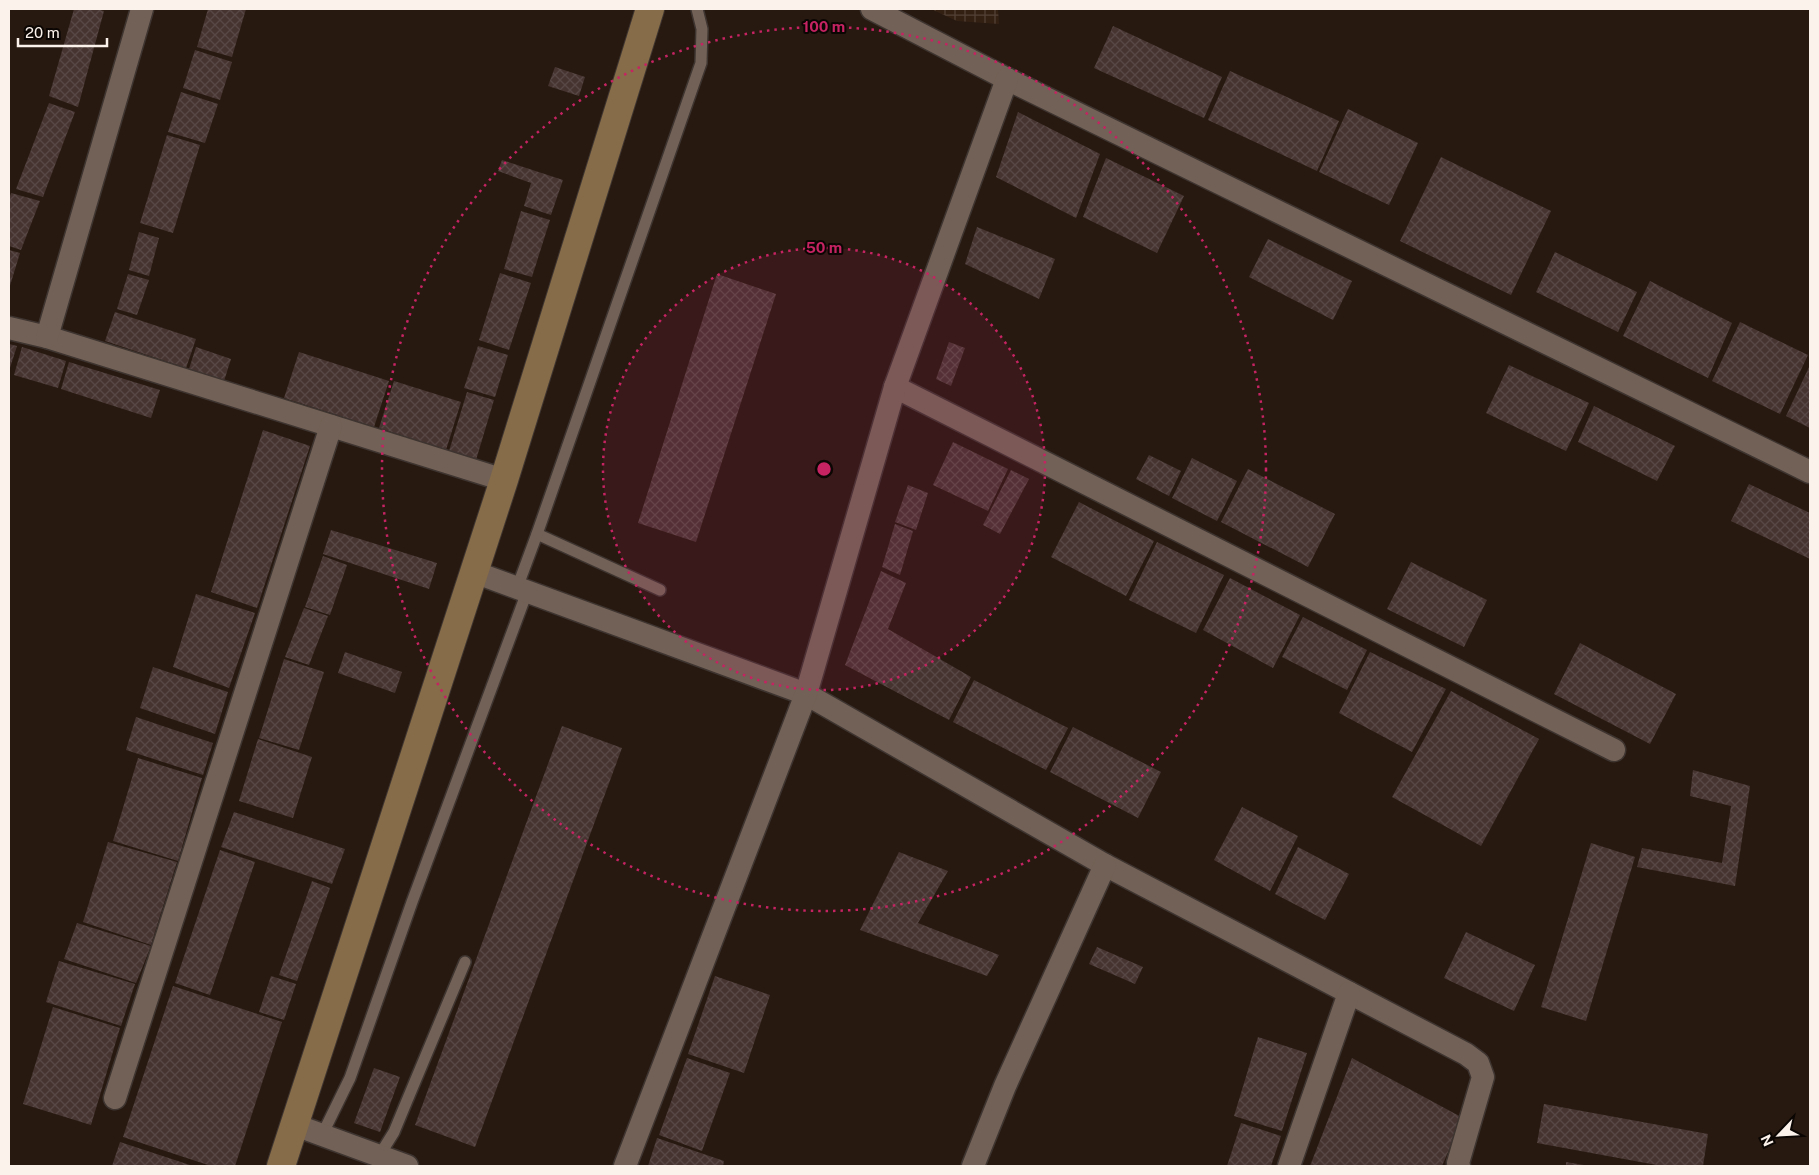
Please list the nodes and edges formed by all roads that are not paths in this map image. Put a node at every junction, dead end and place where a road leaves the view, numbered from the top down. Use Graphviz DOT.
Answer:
graph roads {
  1 [pos="142,9"];
  2 [pos="650,9"];
  3 [pos="697,9"];
  4 [pos="872,9"];
  5 [pos="1007,79"];
  6 [pos="9,328"];
  7 [pos="47,337"];
  8 [pos="895,386"];
  9 [pos="331,426"];
  10 [pos="1810,472"];
  11 [pos="504,480"];
  12 [pos="537,534"];
  13 [pos="474,572"];
  14 [pos="522,590"];
  15 [pos="660,590"];
  16 [pos="806,694"];
  17 [pos="1614,750"];
  18 [pos="1105,865"];
  19 [pos="464,962"];
  20 [pos="1349,993"];
  21 [pos="115,1098"];
  22 [pos="295,1125"];
  23 [pos="322,1135"];
  24 [pos="379,1156"];
  25 [pos="281,1166"];
  26 [pos="407,1166"];
  27 [pos="625,1166"];
  28 [pos="973,1166"];
  29 [pos="1289,1166"];
  30 [pos="1459,1166"];
  1 -- 7 [label="street"];
  2 -- 11 [label="main road"];
  3 -- 12 [label="lane"];
  4 -- 5 [label="street"];
  5 -- 8 [label="street"];
  5 -- 10 [label="street"];
  6 -- 7 [label="street"];
  7 -- 9 [label="street"];
  8 -- 16 [label="street"];
  8 -- 17 [label="street"];
  9 -- 11 [label="street"];
  9 -- 21 [label="street"];
  11 -- 13 [label="main road"];
  12 -- 14 [label="lane"];
  12 -- 15 [label="lane"];
  13 -- 14 [label="street"];
  13 -- 22 [label="main road"];
  14 -- 16 [label="street"];
  14 -- 23 [label="lane"];
  16 -- 18 [label="street"];
  16 -- 27 [label="street"];
  18 -- 20 [label="street"];
  18 -- 28 [label="street"];
  19 -- 24 [label="lane"];
  20 -- 29 [label="street"];
  20 -- 30 [label="street"];
  22 -- 23 [label="street"];
  22 -- 25 [label="main road"];
  23 -- 24 [label="street"];
  24 -- 26 [label="street"];
}
